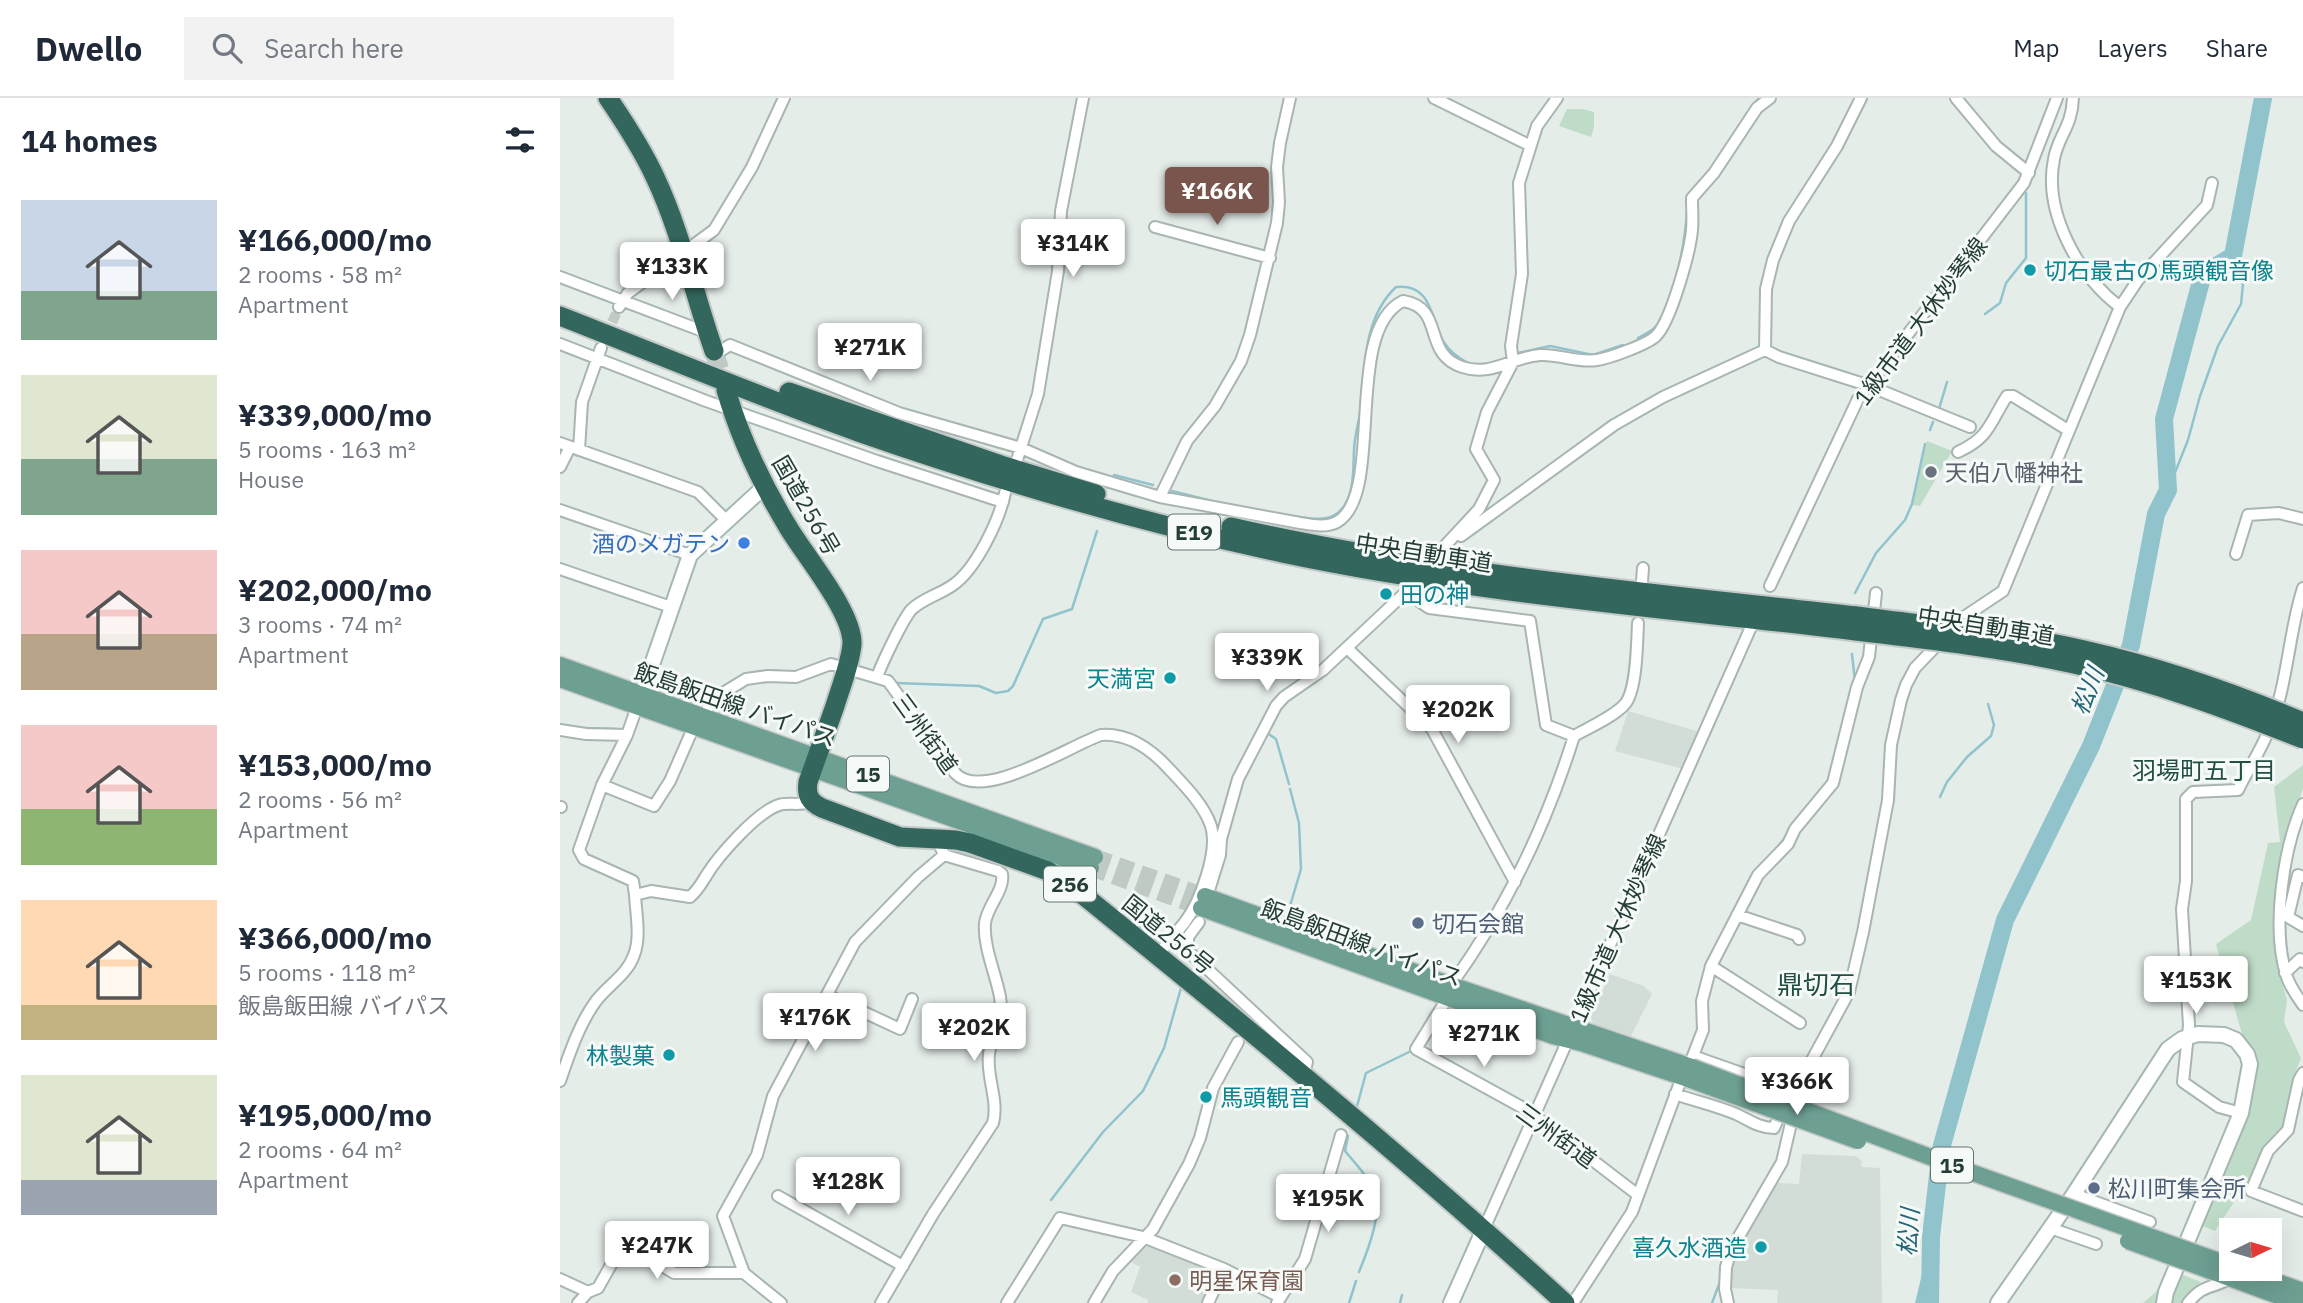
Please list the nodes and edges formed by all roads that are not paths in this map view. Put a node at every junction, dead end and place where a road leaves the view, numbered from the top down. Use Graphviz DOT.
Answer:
graph roads {
  1 [pos="608,98"];
  2 [pos="785,98"];
  3 [pos="1083,98"];
  4 [pos="1290,98"];
  5 [pos="1434,98"];
  6 [pos="1557,98"];
  7 [pos="1770,98"];
  8 [pos="1861,98"];
  9 [pos="1956,98"];
  10 [pos="2057,98"];
  11 [pos="2073,98"];
  12 [pos="1529,145"];
  13 [pos="2029,173"];
  14 [pos="2212,183"];
  15 [pos="1155,227"];
  16 [pos="683,254"];
  17 [pos="1270,258"];
  18 [pos="560,277"];
  19 [pos="560,303"];
  20 [pos="621,303"];
  21 [pos="2120,307"];
  22 [pos="560,316"];
  23 [pos="560,344"];
  24 [pos="711,344"];
  25 [pos="1765,350"];
  26 [pos="598,353"];
  27 [pos="1513,362"];
  28 [pos="1867,385"];
  29 [pos="726,390"];
  30 [pos="732,410"];
  31 [pos="1970,427"];
  32 [pos="2068,430"];
  33 [pos="570,447"];
  34 [pos="1021,448"];
  35 [pos="1958,452"];
  36 [pos="1017,460"];
  37 [pos="560,467"];
  38 [pos="765,486"];
  39 [pos="1160,497"];
  40 [pos="560,510"];
  41 [pos="2303,519"];
  42 [pos="726,520"];
  43 [pos="2236,554"];
  44 [pos="690,555"];
  45 [pos="1643,568"];
  46 [pos="560,569"];
  47 [pos="1642,581"];
  48 [pos="1770,586"];
  49 [pos="2303,588"];
  50 [pos="1876,593"];
  51 [pos="671,607"];
  52 [pos="1639,623"];
  53 [pos="1856,623"];
  54 [pos="1751,627"];
  55 [pos="1347,648"];
  56 [pos="560,665"];
  57 [pos="848,668"];
  58 [pos="877,677"];
  59 [pos="560,679"];
  60 [pos="639,701"];
  61 [pos="704,716"];
  62 [pos="2303,722"];
  63 [pos="560,730"];
  64 [pos="691,733"];
  65 [pos="627,735"];
  66 [pos="1574,736"];
  67 [pos="2303,739"];
  68 [pos="815,763"];
  69 [pos="602,785"];
  70 [pos="811,802"];
  71 [pos="2303,804"];
  72 [pos="941,847"];
  73 [pos="1093,862"];
  74 [pos="2303,877"];
  75 [pos="1516,882"];
  76 [pos="635,895"];
  77 [pos="1204,903"];
  78 [pos="1737,915"];
  79 [pos="2303,926"];
  80 [pos="1799,939"];
  81 [pos="1158,955"];
  82 [pos="2303,962"];
  83 [pos="1711,966"];
  84 [pos="2285,973"];
  85 [pos="1450,991"];
  86 [pos="827,995"];
  87 [pos="912,999"];
  88 [pos="2303,1005"];
  89 [pos="1800,1023"];
  90 [pos="1571,1034"];
  91 [pos="2186,1037"];
  92 [pos="1238,1041"];
  93 [pos="562,1068"];
  94 [pos="1689,1069"];
  95 [pos="2303,1073"];
  96 [pos="1750,1076"];
  97 [pos="1303,1077"];
  98 [pos="560,1081"];
  99 [pos="1797,1093"];
  100 [pos="1675,1094"];
  101 [pos="2294,1102"];
  102 [pos="2303,1110"];
  103 [pos="2241,1113"];
  104 [pos="1533,1116"];
  105 [pos="1341,1135"];
  106 [pos="2074,1194"];
  107 [pos="1638,1195"];
  108 [pos="778,1196"];
  109 [pos="2303,1210"];
  110 [pos="2150,1222"];
  111 [pos="2050,1228"];
  112 [pos="1484,1229"];
  113 [pos="1143,1237"];
  114 [pos="2096,1244"];
  115 [pos="903,1266"];
  116 [pos="2219,1267"];
  117 [pos="1224,1269"];
  118 [pos="744,1273"];
  119 [pos="560,1279"];
  120 [pos="2222,1281"];
  121 [pos="2254,1281"];
  122 [pos="2268,1281"];
  123 [pos="2303,1291"];
  124 [pos="588,1292"];
  125 [pos="1279,1300"];
  126 [pos="1727,1302"];
  127 [pos="578,1303"];
  128 [pos="781,1303"];
  129 [pos="881,1303"];
  130 [pos="1007,1303"];
  131 [pos="1094,1303"];
  132 [pos="1208,1303"];
  133 [pos="1451,1303"];
  134 [pos="1564,1303"];
  135 [pos="1573,1303"];
  136 [pos="1998,1303"];
  137 [pos="2164,1303"];
  138 [pos="2188,1303"];
  139 [pos="2297,1303"];
  1 -- 16 [label="highway"];
  2 -- 16 [label="street"];
  3 -- 34 [label="street"];
  4 -- 17 [label="street"];
  5 -- 12 [label="street"];
  6 -- 12 [label="street"];
  7 -- 27 [label="street"];
  8 -- 25 [label="street"];
  9 -- 13 [label="street"];
  10 -- 13 [label="street, 1級市道 大休妙琴線"];
  11 -- 21 [label="street"];
  12 -- 27 [label="street"];
  13 -- 28 [label="street, 1級市道 大休妙琴線"];
  14 -- 21 [label="street"];
  15 -- 17 [label="street"];
  16 -- 20 [label="street"];
  16 -- 24 [label="highway"];
  17 -- 39 [label="street"];
  18 -- 20 [label="street"];
  19 -- 53 [label="highway, 中央自動車道 / E19"];
  20 -- 24 [label="street"];
  21 -- 32 [label="street"];
  22 -- 53 [label="highway, 中央自動車道 / E19"];
  23 -- 26 [label="street"];
  24 -- 34 [label="street"];
  25 -- 27 [label="street"];
  25 -- 28 [label="street"];
  26 -- 30 [label="street"];
  26 -- 33 [label="street"];
  27 -- 39 [label="street"];
  28 -- 31 [label="street"];
  28 -- 48 [label="street, 1級市道 大休妙琴線"];
  29 -- 30 [label="highway, 国道256号"];
  30 -- 38 [label="highway, 国道256号"];
  30 -- 58 [label="street"];
  32 -- 35 [label="street"];
  32 -- 99 [label="street"];
  33 -- 37 [label="street"];
  33 -- 42 [label="street"];
  34 -- 36 [label="street"];
  34 -- 39 [label="street"];
  38 -- 42 [label="street"];
  38 -- 57 [label="highway, 国道256号"];
  40 -- 44 [label="street"];
  41 -- 43 [label="street"];
  42 -- 44 [label="street"];
  44 -- 51 [label="street"];
  45 -- 47 [label="street"];
  46 -- 51 [label="street"];
  49 -- 91 [label="street"];
  50 -- 78 [label="street"];
  51 -- 60 [label="street"];
  52 -- 66 [label="street"];
  53 -- 62 [label="highway, 中央自動車道 / E19, bridge"];
  53 -- 67 [label="highway, 中央自動車道 / E19, bridge"];
  54 -- 90 [label="street, 1級市道 大休妙琴線"];
  55 -- 66 [label="street"];
  55 -- 75 [label="street"];
  55 -- 77 [label="street"];
  56 -- 60 [label="main road, 飯島飯田線 バイパス / 15"];
  57 -- 58 [label="street"];
  57 -- 61 [label="street"];
  57 -- 68 [label="highway, 国道256号"];
  58 -- 81 [label="street, 三州街道"];
  59 -- 60 [label="main road, 飯島飯田線 バイパス / 15"];
  60 -- 61 [label="main road, 飯島飯田線 バイパス / 15"];
  60 -- 65 [label="street"];
  60 -- 68 [label="main road, 飯島飯田線 バイパス / 15"];
  61 -- 68 [label="main road, 飯島飯田線 バイパス / 15"];
  63 -- 65 [label="street"];
  64 -- 69 [label="street"];
  65 -- 69 [label="street"];
  66 -- 75 [label="street"];
  68 -- 70 [label="highway, 国道256号"];
  68 -- 73 [label="main road, 飯島飯田線 バイパス / 15"];
  69 -- 76 [label="street"];
  70 -- 72 [label="highway, 国道256号 / 256"];
  70 -- 76 [label="street"];
  71 -- 84 [label="street"];
  72 -- 81 [label="highway, 国道256号 / 256"];
  72 -- 86 [label="street"];
  72 -- 115 [label="street"];
  74 -- 79 [label="street"];
  75 -- 85 [label="street"];
  76 -- 93 [label="street"];
  77 -- 85 [label="main road, 飯島飯田線 バイパス / 15"];
  77 -- 97 [label="street"];
  78 -- 80 [label="street"];
  78 -- 83 [label="street"];
  81 -- 97 [label="highway, 国道256号 / 256"];
  82 -- 84 [label="street"];
  83 -- 89 [label="street"];
  83 -- 94 [label="street"];
  84 -- 88 [label="street"];
  85 -- 90 [label="main road, 飯島飯田線 バイパス / 15"];
  85 -- 104 [label="street, 三州街道"];
  86 -- 87 [label="street"];
  86 -- 118 [label="street"];
  90 -- 94 [label="main road, 飯島飯田線 バイパス / 15"];
  90 -- 104 [label="street, 1級市道 大休妙琴線"];
  91 -- 103 [label="street"];
  91 -- 103 [label="street"];
  91 -- 106 [label="street"];
  92 -- 113 [label="street"];
  93 -- 98 [label="street"];
  94 -- 96 [label="street"];
  94 -- 100 [label="street"];
  94 -- 116 [label="main road, 飯島飯田線 バイパス / 15, bridge"];
  95 -- 101 [label="street"];
  97 -- 112 [label="highway, 国道256号 / 256"];
  99 -- 100 [label="street"];
  99 -- 126 [label="street"];
  100 -- 107 [label="street"];
  101 -- 102 [label="street"];
  101 -- 109 [label="street"];
  103 -- 137 [label="street"];
  104 -- 107 [label="street, 三州街道"];
  104 -- 112 [label="street, 1級市道 大休妙琴線"];
  105 -- 125 [label="street"];
  106 -- 110 [label="street"];
  106 -- 111 [label="street"];
  107 -- 135 [label="street"];
  108 -- 115 [label="street"];
  111 -- 114 [label="street"];
  111 -- 136 [label="street"];
  112 -- 133 [label="street"];
  112 -- 134 [label="highway, 国道256号 / 256"];
  113 -- 117 [label="street"];
  113 -- 130 [label="street"];
  113 -- 131 [label="street"];
  115 -- 129 [label="street"];
  117 -- 125 [label="street"];
  117 -- 132 [label="street"];
  118 -- 124 [label="street"];
  118 -- 128 [label="street"];
  119 -- 124 [label="street"];
  120 -- 138 [label="street"];
  121 -- 139 [label="main road, 飯島飯田線 バイパス / 15"];
  122 -- 123 [label="main road, 飯島飯田線 バイパス / 15"];
  124 -- 127 [label="street"];
}
